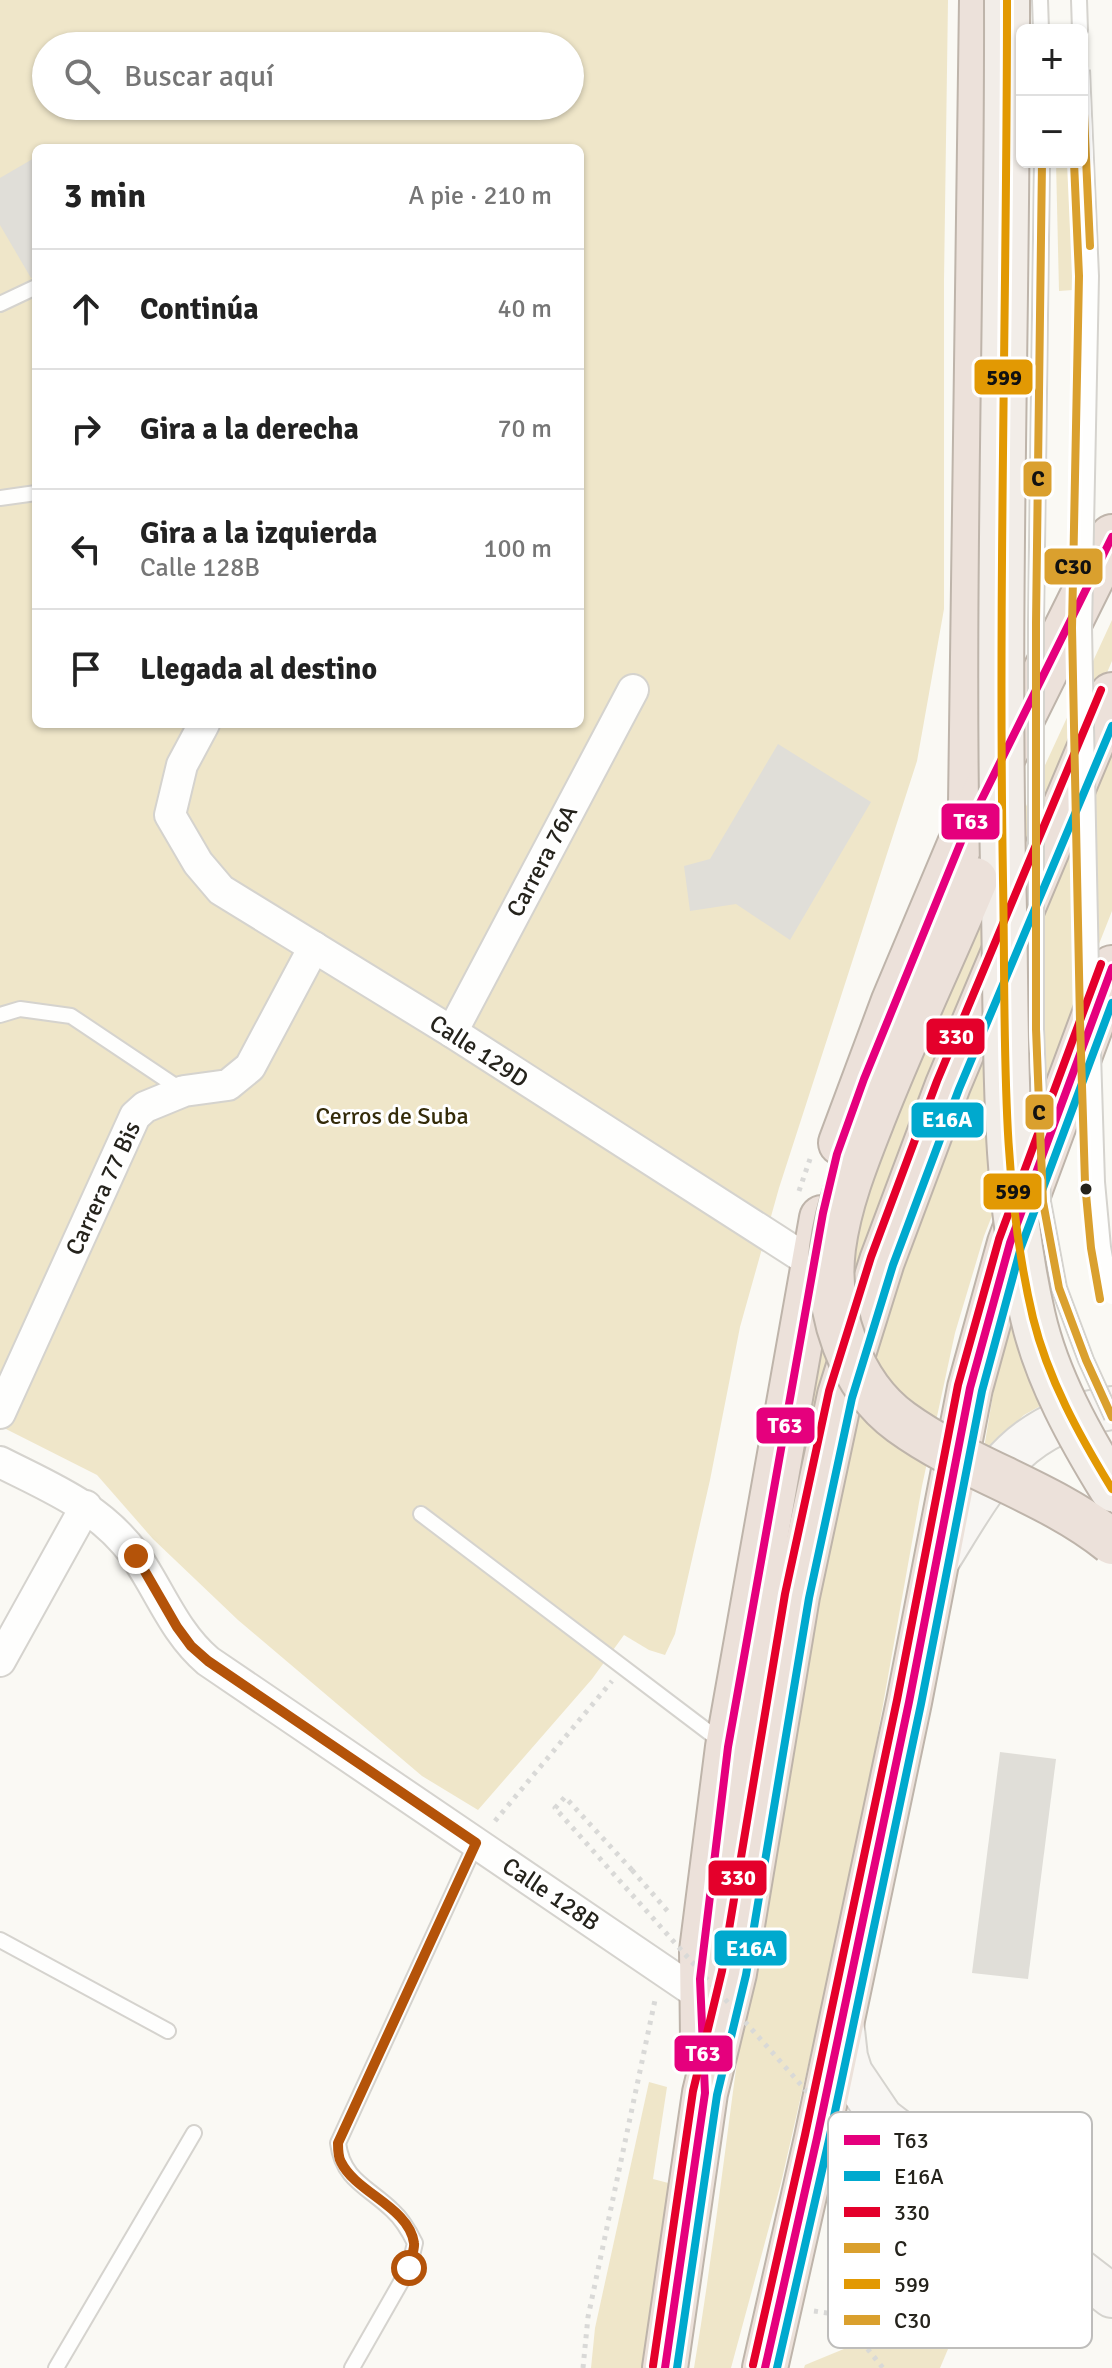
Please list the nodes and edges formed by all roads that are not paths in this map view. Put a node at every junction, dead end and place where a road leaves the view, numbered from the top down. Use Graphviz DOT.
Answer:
graph roads {
  1 [pos="982,0"];
  2 [pos="1007,0"];
  3 [pos="1040,0"];
  4 [pos="1079,0"];
  5 [pos="1041,24"];
  6 [pos="1080,24"];
  7 [pos="1083,96"];
  8 [pos="1042,168"];
  9 [pos="32,289"];
  10 [pos="0,304"];
  11 [pos="32,494"];
  12 [pos="0,498"];
  13 [pos="1112,537"];
  14 [pos="1080,600"];
  15 [pos="633,690"];
  16 [pos="1112,695"];
  17 [pos="202,728"];
  18 [pos="963,837"];
  19 [pos="314,947"];
  20 [pos="1112,968"];
  21 [pos="0,1015"];
  22 [pos="452,1032"];
  23 [pos="184,1091"];
  24 [pos="812,1263"];
  25 [pos="1112,1297"];
  26 [pos="1112,1408"];
  27 [pos="0,1413"];
  28 [pos="1112,1417"];
  29 [pos="0,1462"];
  30 [pos="1112,1489"];
  31 [pos="86,1506"];
  32 [pos="421,1514"];
  33 [pos="1112,1542"];
  34 [pos="937,1562"];
  35 [pos="0,1661"];
  36 [pos="728,1747"];
  37 [pos="476,1843"];
  38 [pos="0,1940"];
  39 [pos="701,1996"];
  40 [pos="842,2021"];
  41 [pos="168,2031"];
  42 [pos="705,2093"];
  43 [pos="877,2112"];
  44 [pos="828,2130"];
  45 [pos="194,2133"];
  46 [pos="817,2138"];
  47 [pos="1092,2281"];
  48 [pos="1112,2296"];
  49 [pos="56,2368"];
  50 [pos="352,2368"];
  51 [pos="665,2368"];
  52 [pos="765,2368"];
  1 -- 18 [label="highway"];
  2 -- 30 [label="main road, bridge"];
  3 -- 5 [label="lane"];
  4 -- 6 [label="lane"];
  7 -- 25 [label="lane, bridge"];
  8 -- 28 [label="lane, bridge"];
  9 -- 10 [label="lane"];
  11 -- 12 [label="lane"];
  13 -- 14 [label="highway"];
  14 -- 18 [label="highway"];
  14 -- 33 [label="highway, bridge"];
  15 -- 22 [label="street, Carrera 76A"];
  16 -- 42 [label="highway"];
  17 -- 19 [label="street, Calle 129D"];
  18 -- 24 [label="highway"];
  19 -- 22 [label="street, Calle 129D"];
  19 -- 23 [label="street, Carrera 77 Bis"];
  20 -- 34 [label="highway"];
  21 -- 23 [label="lane"];
  22 -- 24 [label="street, Calle 129D"];
  23 -- 27 [label="street, Carrera 77 Bis"];
  24 -- 36 [label="highway"];
  26 -- 34 [label="street"];
  29 -- 31 [label="street, Calle 128B"];
  31 -- 35 [label="street"];
  31 -- 37 [label="street, Calle 128B"];
  32 -- 36 [label="lane"];
  34 -- 40 [label="highway"];
  36 -- 39 [label="highway"];
  37 -- 39 [label="street, Calle 128B"];
  37 -- 50 [label="lane"];
  38 -- 41 [label="lane"];
  39 -- 42 [label="highway"];
  40 -- 43 [label="street"];
  40 -- 46 [label="highway"];
  42 -- 51 [label="highway"];
  44 -- 46 [label="street"];
  45 -- 49 [label="lane"];
  46 -- 52 [label="highway"];
  47 -- 48 [label="street"];
}
